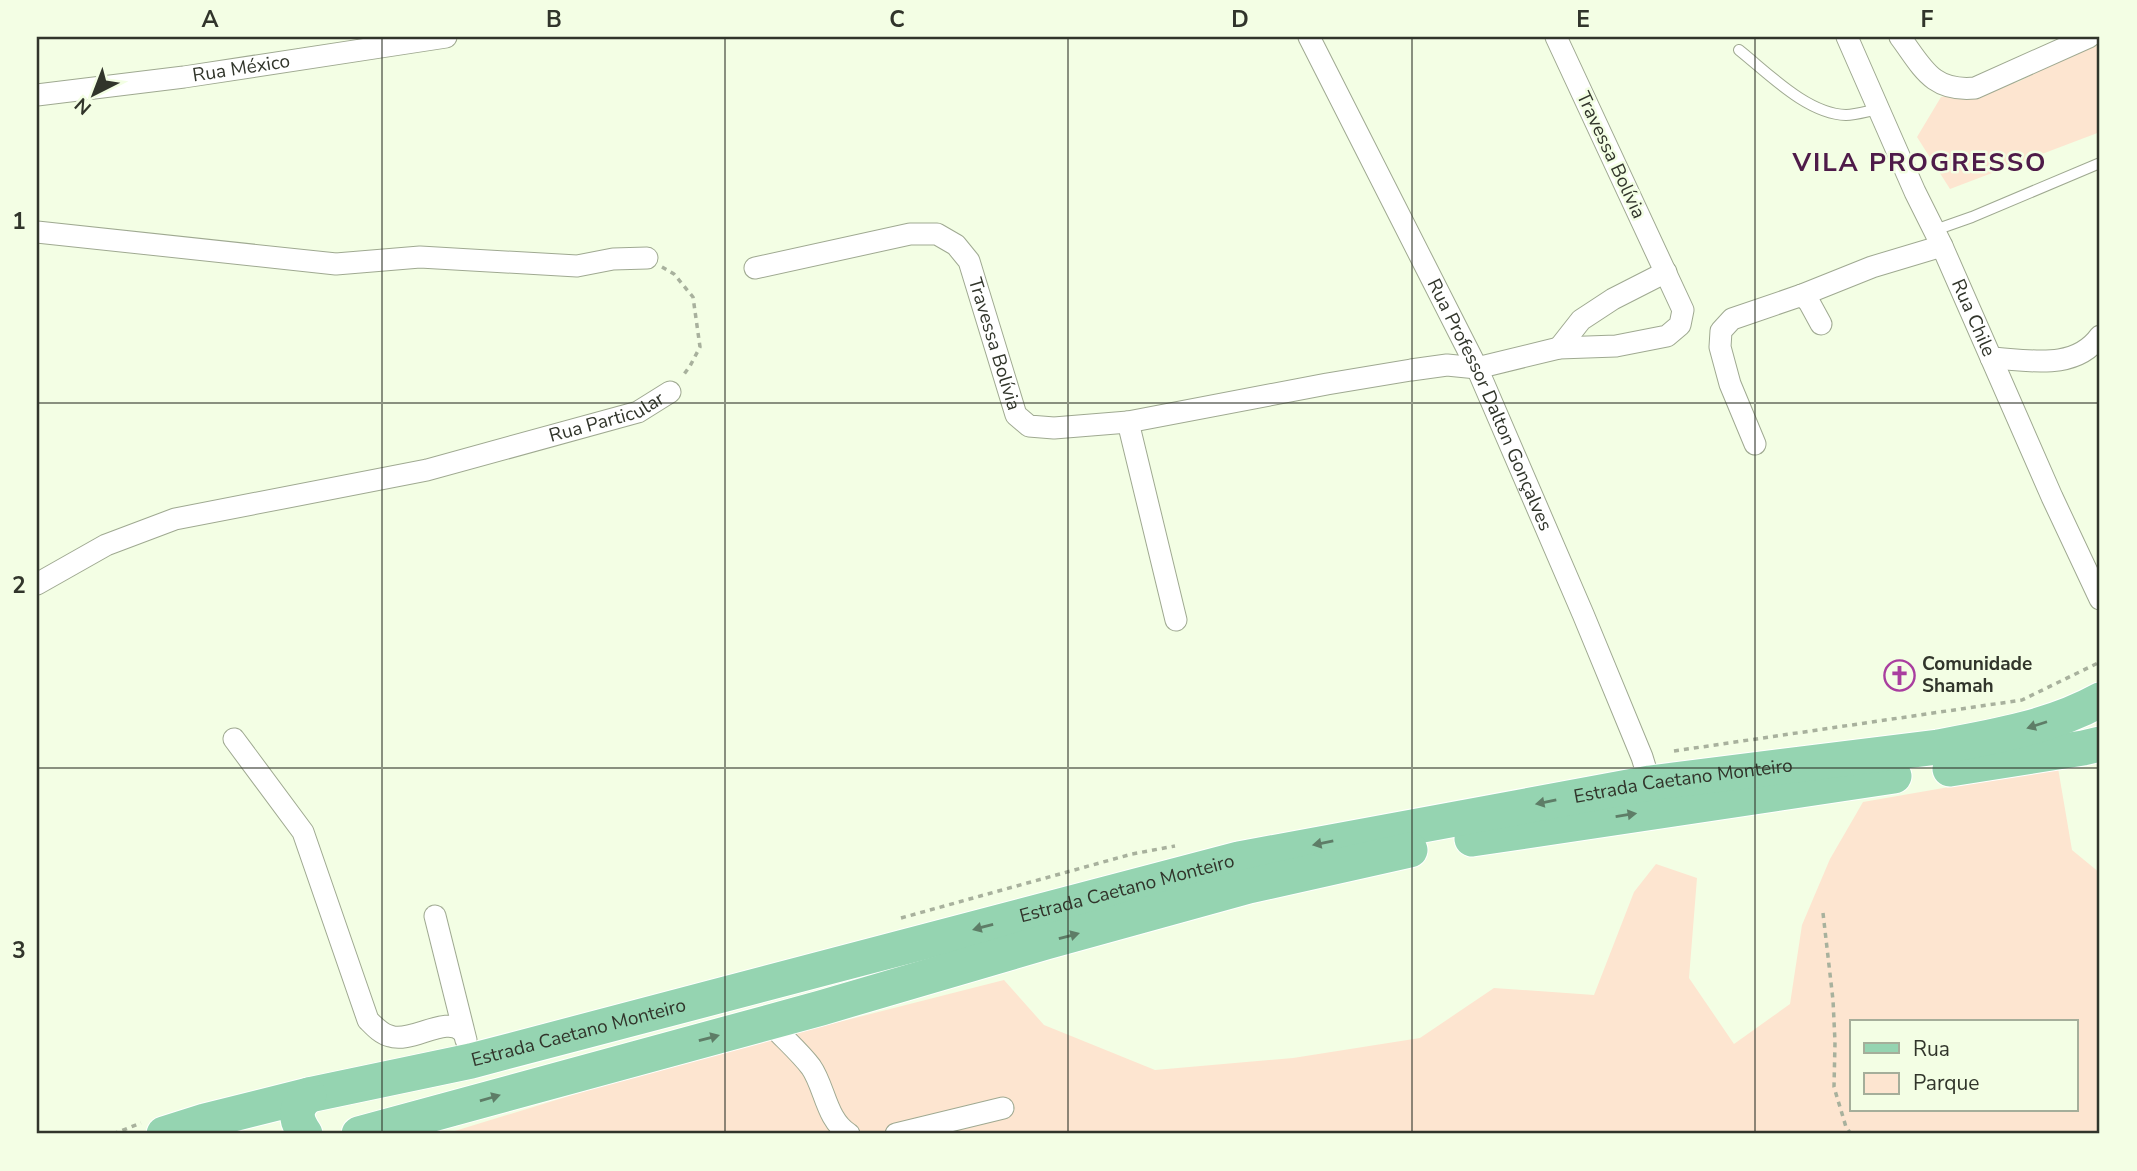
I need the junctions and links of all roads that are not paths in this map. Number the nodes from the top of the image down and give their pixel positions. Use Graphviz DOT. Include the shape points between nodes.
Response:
graph roads {
  1 [pos="446,37"];
  2 [pos="1309,37"];
  3 [pos="1556,37"];
  4 [pos="1847,37"];
  5 [pos="1900,37"];
  6 [pos="2089,37"];
  7 [pos="1739,50"];
  8 [pos="37,95"];
  9 [pos="1879,108"];
  10 [pos="2100,163"];
  11 [pos="37,232"];
  12 [pos="1938,238"];
  13 [pos="647,258"];
  14 [pos="755,268"];
  15 [pos="1666,272"];
  16 [pos="1802,295"];
  17 [pos="1821,324"];
  18 [pos="2100,336"];
  19 [pos="1559,348"];
  20 [pos="1991,358"];
  21 [pos="1477,368"];
  22 [pos="670,392"];
  23 [pos="1128,422"];
  24 [pos="1755,444"];
  25 [pos="37,584"];
  26 [pos="2100,599"];
  27 [pos="1176,620"];
  28 [pos="2100,700"];
  29 [pos="234,739"];
  30 [pos="2100,744"];
  31 [pos="1650,783"];
  32 [pos="435,916"];
  33 [pos="769,1022"];
  34 [pos="467,1046"];
  35 [pos="309,1095"];
  36 [pos="1003,1108"];
  37 [pos="211,1128"];
  38 [pos="164,1134"];
  39 [pos="306,1134"];
  40 [pos="359,1134"];
  41 [pos="849,1134"];
  42 [pos="896,1134"];
  1 -- 8 [label="street, Rua México"];
  2 -- 21 [label="street, Rua Professor Dalton Gonçalves"];
  3 -- 15 [label="street, Travessa Bolívia"];
  4 -- 9 [label="street, Rua Chile"];
  5 -- 6 [label="street" via="1928,74 1958,90 1975,88"];
  7 -- 9 [label="lane" via="1817,110 1846,115"];
  9 -- 12 [label="street, Rua Chile"];
  10 -- 12 [label="lane" via="1972,217"];
  11 -- 13 [label="street" via="335,264 420,257 577,266"];
  12 -- 16 [label="street"];
  12 -- 20 [label="street, Rua Chile"];
  14 -- 23 [label="street, Travessa Bolívia" via="910,234 937,234 956,245 969,261 1016,415 1029,426 1054,428"];
  15 -- 19 [label="street" via="1581,320"];
  15 -- 19 [label="street, Travessa Bolívia" via="1683,310 1680,325 1667,336 1616,346"];
  16 -- 17 [label="street"];
  16 -- 24 [label="street" via="1732,320 1721,331 1720,347 1730,383"];
  18 -- 20 [label="street" via="2080,355 2053,362"];
  19 -- 21 [label="street, Travessa Bolívia"];
  20 -- 26 [label="street, Rua Chile"];
  21 -- 23 [label="street, Travessa Bolívia" via="1447,365 1411,370"];
  21 -- 31 [label="street, Rua Professor Dalton Gonçalves"];
  22 -- 25 [label="street, Rua Particular" via="638,412 427,470 174,519 106,545"];
  23 -- 27 [label="street"];
  28 -- 31 [label="main road, Estrada Caetano Monteiro, one-way" via="2032,726 1938,747"];
  29 -- 34 [label="street" via="303,832 368,1020 390,1037 401,1038 448,1025 459,1028"];
  33 -- 30 [label="main road, Estrada Caetano Monteiro, one-way" via="1249,887 1433,845"];
  31 -- 34 [label="main road, Estrada Caetano Monteiro, one-way" via="1239,859"];
  32 -- 34 [label="street"];
  40 -- 33 [label="main road, Estrada Caetano Monteiro, one-way"];
  33 -- 41 [label="street" via="812,1069 824,1099"];
  34 -- 35 [label="main road, Estrada Caetano Monteiro"];
  35 -- 37 [label="main road, Estrada Caetano Monteiro"];
  35 -- 39 [label="main road" via="297,1115"];
  36 -- 42 [label="street"];
  37 -- 38 [label="main road, Estrada Caetano Monteiro"];
}
